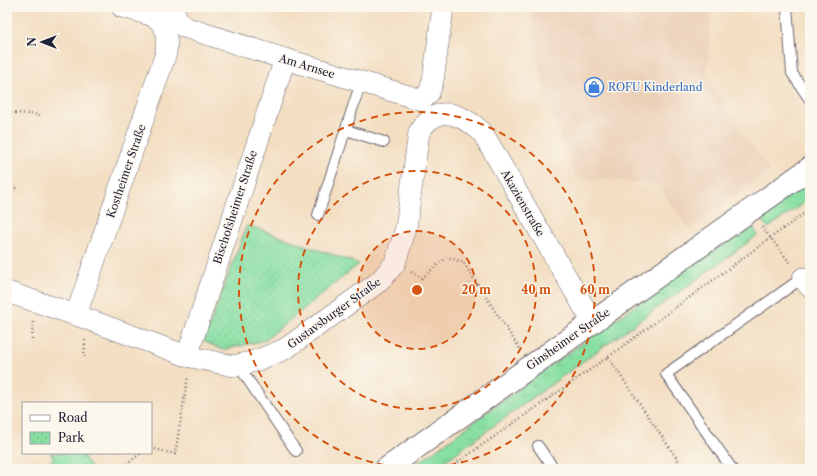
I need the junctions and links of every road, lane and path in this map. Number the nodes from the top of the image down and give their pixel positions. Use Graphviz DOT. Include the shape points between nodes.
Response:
graph roads {
  1 [pos="122,7"];
  2 [pos="174,7"];
  3 [pos="442,7"];
  4 [pos="787,7"];
  5 [pos="285,59"];
  6 [pos="361,82"];
  7 [pos="810,100"];
  8 [pos="427,108"];
  9 [pos="7,112"];
  10 [pos="40,114"];
  11 [pos="346,130"];
  12 [pos="384,142"];
  13 [pos="810,168"];
  14 [pos="7,188"];
  15 [pos="16,188"];
  16 [pos="810,210"];
  17 [pos="318,216"];
  18 [pos="761,226"];
  19 [pos="770,239"];
  20 [pos="395,263"];
  21 [pos="808,279"];
  22 [pos="7,292"];
  23 [pos="76,315"];
  24 [pos="592,321"];
  25 [pos="524,354"];
  26 [pos="187,356"];
  27 [pos="608,357"];
  28 [pos="238,365"];
  29 [pos="538,446"];
  30 [pos="152,448"];
  31 [pos="296,451"];
  32 [pos="140,454"];
  33 [pos="120,469"];
  34 [pos="386,469"];
  35 [pos="448,469"];
  36 [pos="554,469"];
  37 [pos="684,469"];
  38 [pos="732,469"];
  1 -- 23 [label="street, Kostheimer Straße" via="155,17 165,26 168,38 166,53"];
  2 -- 5 [label="street, Am Arnsee" via="177,20 192,30"];
  3 -- 8 [label="street"];
  4 -- 7 [label="lane" via="792,73"];
  5 -- 6 [label="street, Am Arnsee"];
  5 -- 26 [label="street, Bischofsheimer Straße"];
  6 -- 8 [label="street, Am Arnsee"];
  6 -- 11 [label="lane"];
  8 -- 20 [label="street, Gustavsburger Straße" via="425,122 419,132 406,228"];
  8 -- 24 [label="street, Akazienstraße" via="468,120 482,132"];
  9 -- 10 [label="path"];
  11 -- 12 [label="lane"];
  11 -- 17 [label="lane"];
  13 -- 24 [label="main road, Ginsheimer Straße"];
  14 -- 15 [label="path"];
  16 -- 19 [label="path"];
  18 -- 19 [label="path"];
  19 -- 21 [label="path"];
  19 -- 27 [label="path"];
  20 -- 25 [label="path" via="422,278 447,257 463,262"];
  20 -- 28 [label="street, Gustavsburger Straße" via="380,281 285,349 256,361"];
  21 -- 38 [label="lane" via="666,374"];
  22 -- 23 [label="street, Gustavsburger Straße"];
  23 -- 26 [label="street, Gustavsburger Straße"];
  24 -- 34 [label="main road, Ginsheimer Straße"];
  26 -- 28 [label="street, Gustavsburger Straße"];
  26 -- 30 [label="path" via="188,376 175,454"];
  27 -- 35 [label="path"];
  27 -- 37 [label="path"];
  28 -- 31 [label="lane"];
  29 -- 36 [label="lane"];
  32 -- 33 [label="path"];
}
